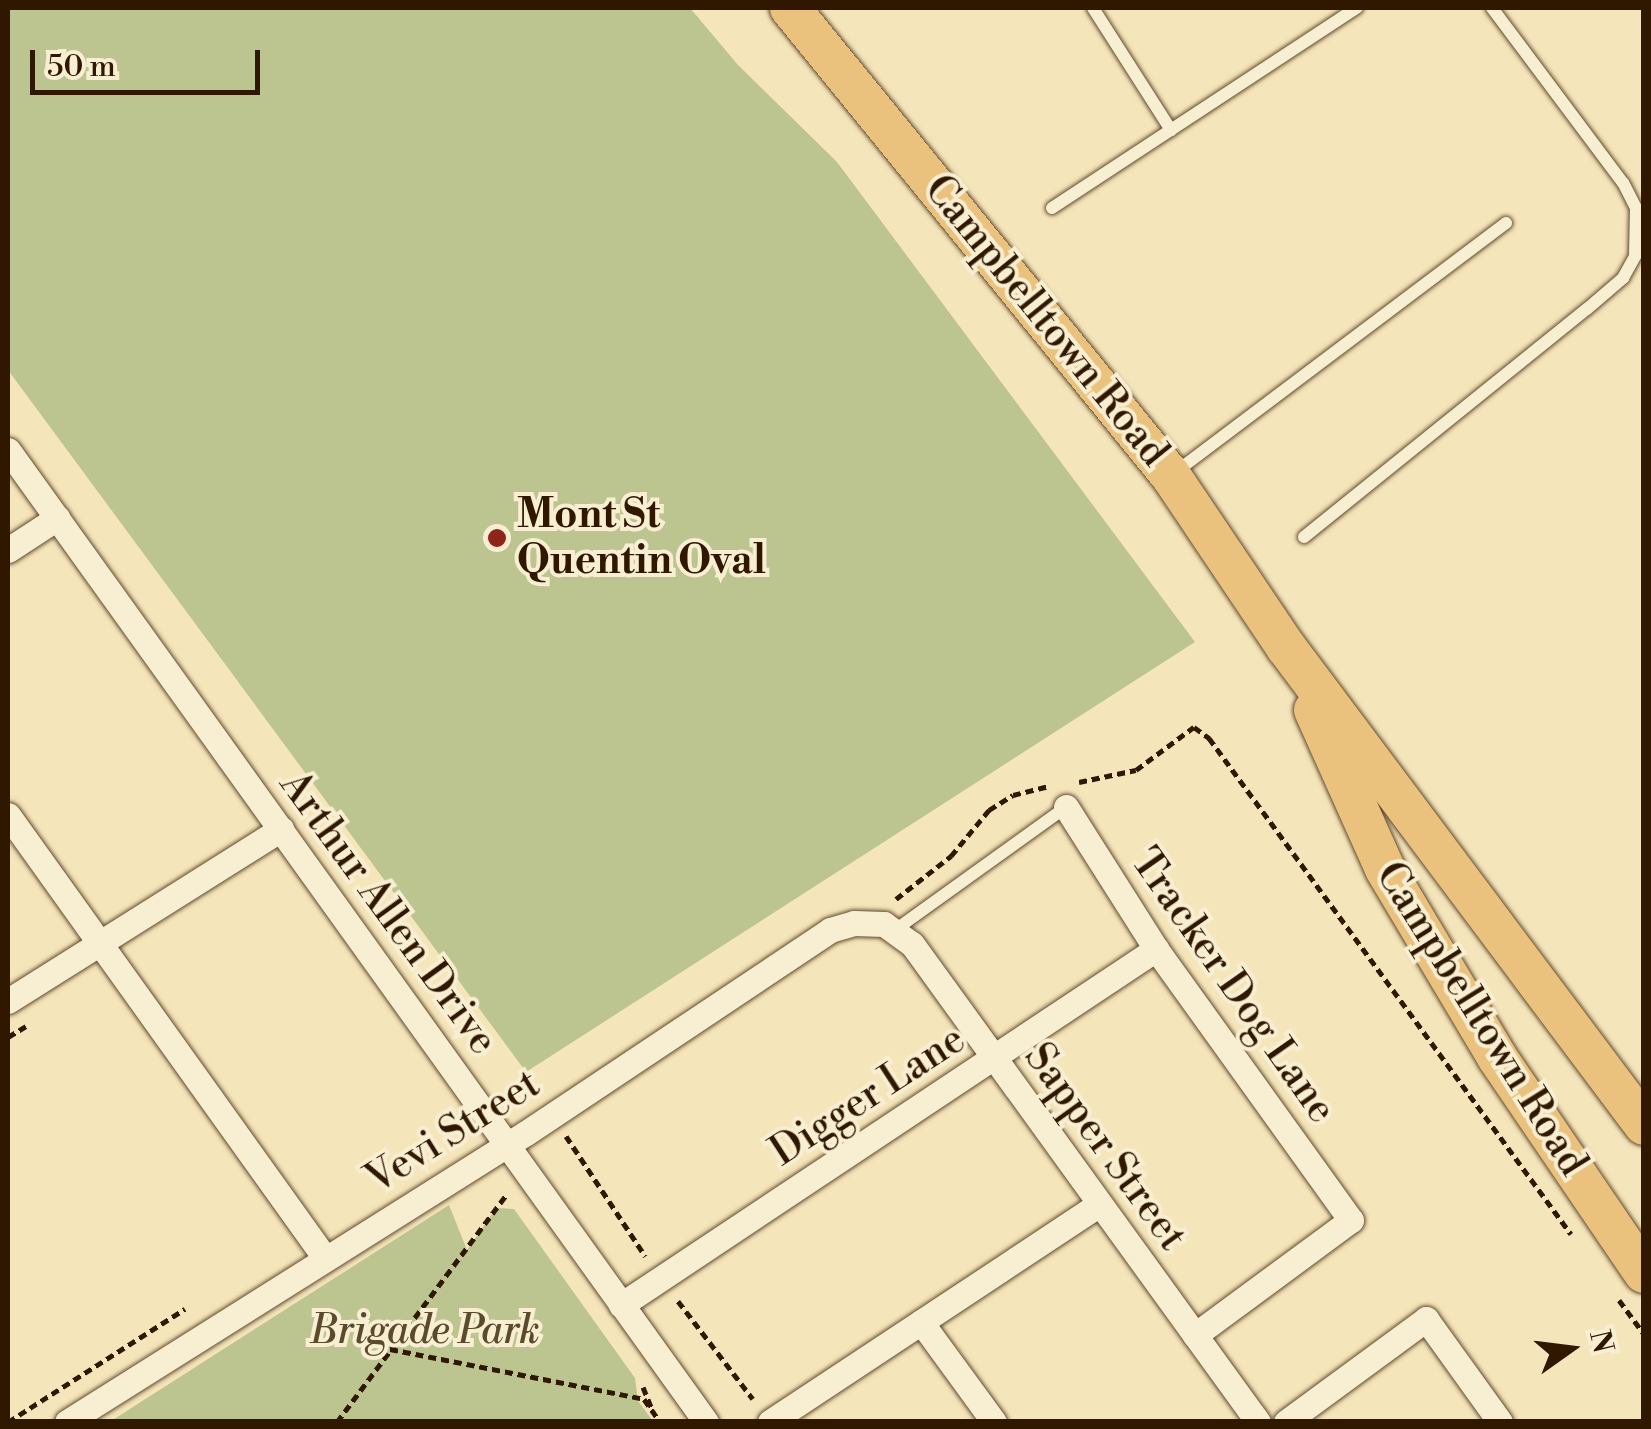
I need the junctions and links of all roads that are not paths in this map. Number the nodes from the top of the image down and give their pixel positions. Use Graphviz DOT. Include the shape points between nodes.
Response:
graph roads {
  1 [pos="790,8"];
  2 [pos="1093,8"];
  3 [pos="1357,8"];
  4 [pos="1492,8"];
  5 [pos="1171,130"];
  6 [pos="1052,208"];
  7 [pos="1506,224"];
  8 [pos="8,450"];
  9 [pos="1171,476"];
  10 [pos="56,518"];
  11 [pos="1304,537"];
  12 [pos="8,550"];
  13 [pos="1286,647"];
  14 [pos="1066,806"];
  15 [pos="8,815"];
  16 [pos="281,829"];
  17 [pos="890,927"];
  18 [pos="101,944"];
  19 [pos="1156,950"];
  20 [pos="8,1001"];
  21 [pos="994,1058"];
  22 [pos="1644,1125"];
  23 [pos="507,1142"];
  24 [pos="1100,1204"];
  25 [pos="325,1258"];
  26 [pos="1626,1279"];
  27 [pos="621,1305"];
  28 [pos="921,1322"];
  29 [pos="1194,1335"];
  30 [pos="67,1422"];
  31 [pos="706,1422"];
  32 [pos="770,1422"];
  33 [pos="994,1422"];
  34 [pos="1258,1422"];
  35 [pos="1286,1422"];
  36 [pos="1500,1422"];
  1 -- 9 [label="main road, Campbelltown Road"];
  2 -- 5 [label="lane"];
  3 -- 5 [label="lane"];
  4 -- 11 [label="lane" via="1623,183 1636,208 1635,256 1599,299"];
  5 -- 6 [label="lane"];
  7 -- 9 [label="lane"];
  8 -- 10 [label="street, Arthur Allen Drive"];
  9 -- 13 [label="main road, Campbelltown Road"];
  10 -- 12 [label="street"];
  10 -- 16 [label="street, Arthur Allen Drive"];
  13 -- 22 [label="main road, Campbelltown Road"];
  13 -- 26 [label="main road, Campbelltown Road" via="1385,869"];
  14 -- 17 [label="lane, Tracker Dog Lane"];
  14 -- 19 [label="street, Tracker Dog Lane"];
  15 -- 18 [label="street"];
  16 -- 18 [label="street"];
  16 -- 23 [label="street, Arthur Allen Drive"];
  17 -- 21 [label="street, Sapper Street"];
  17 -- 23 [label="street, Vevi Street" via="830,930"];
  18 -- 20 [label="street"];
  18 -- 25 [label="street"];
  19 -- 21 [label="street, Digger Lane"];
  19 -- 29 [label="street, Tracker Dog Lane" via="1351,1220"];
  21 -- 24 [label="street, Sapper Street"];
  21 -- 27 [label="street, Digger Lane"];
  23 -- 25 [label="street, Vevi Street"];
  23 -- 27 [label="street, Arthur Allen Drive"];
  24 -- 28 [label="street"];
  24 -- 29 [label="street, Sapper Street"];
  25 -- 30 [label="street, Vevi Street"];
  27 -- 31 [label="street, Arthur Allen Drive"];
  28 -- 32 [label="street"];
  28 -- 33 [label="street"];
  29 -- 34 [label="street, Sapper Street"];
  35 -- 36 [label="street" via="1426,1319"];
}
